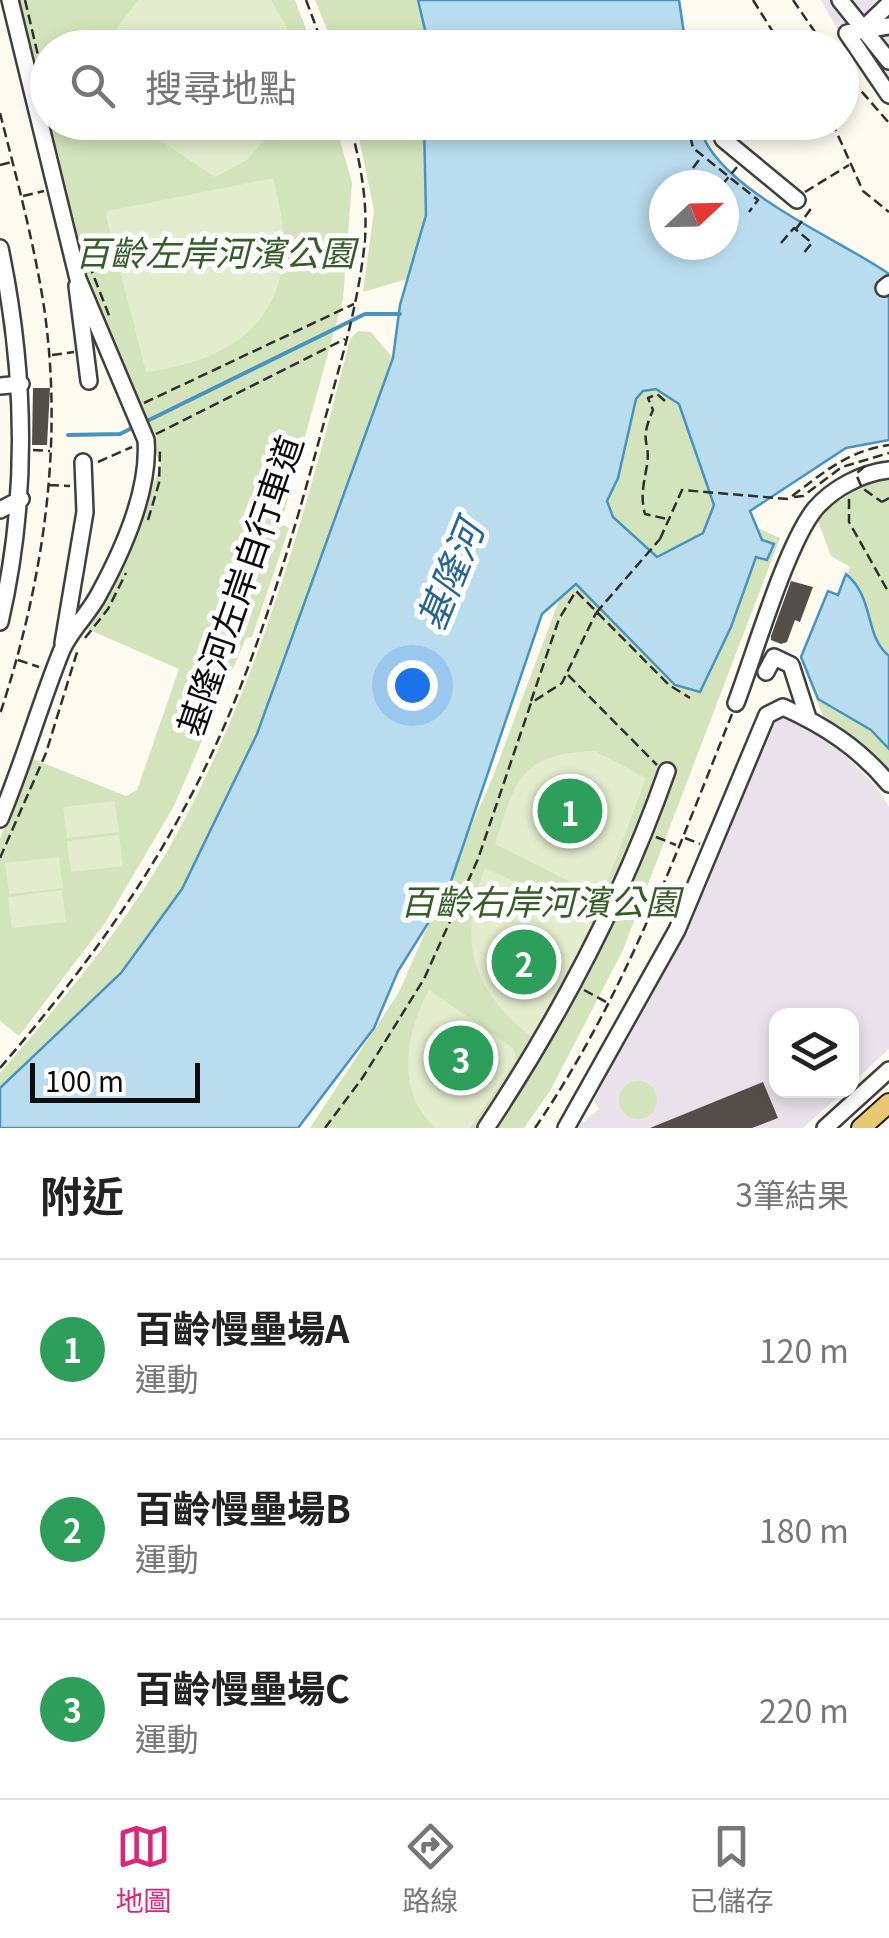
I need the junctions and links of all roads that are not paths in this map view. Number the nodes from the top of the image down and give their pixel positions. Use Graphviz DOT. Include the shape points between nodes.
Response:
graph roads {
  1 [pos="10,0"];
  2 [pos="840,0"];
  3 [pos="889,4"];
  4 [pos="889,26"];
  5 [pos="862,30"];
  6 [pos="859,31"];
  7 [pos="859,51"];
  8 [pos="889,60"];
  9 [pos="30,84"];
  10 [pos="889,95"];
  11 [pos="44,140"];
  12 [pos="724,140"];
  13 [pos="798,200"];
  14 [pos="0,248"];
  15 [pos="78,279"];
  16 [pos="7,315"];
  17 [pos="89,381"];
  18 [pos="20,384"];
  19 [pos="0,386"];
  20 [pos="83,462"];
  21 [pos="889,470"];
  22 [pos="21,498"];
  23 [pos="0,510"];
  24 [pos="0,622"];
  25 [pos="63,647"];
  26 [pos="766,672"];
  27 [pos="736,704"];
  28 [pos="808,718"];
  29 [pos="667,771"];
  30 [pos="889,784"];
  31 [pos="0,819"];
  32 [pos="889,1070"];
  33 [pos="889,1102"];
  34 [pos="486,1128"];
  35 [pos="566,1128"];
  36 [pos="825,1128"];
  37 [pos="861,1128"];
  1 -- 9 [label="street"];
  2 -- 5 [label="street"];
  3 -- 5 [label="street"];
  4 -- 5 [label="street"];
  5 -- 6 [label="street"];
  5 -- 8 [label="street"];
  7 -- 10 [label="street"];
  11 -- 15 [label="street"];
  12 -- 13 [label="street"];
  14 -- 16 [label="street"];
  15 -- 17 [label="street"];
  15 -- 25 [label="street" via="151,438 144,484 124,536 99,595"];
  16 -- 18 [label="street"];
  18 -- 19 [label="street"];
  18 -- 22 [label="street"];
  20 -- 25 [label="street" via="87,486"];
  21 -- 27 [label="street" via="849,482 814,510"];
  22 -- 23 [label="street"];
  22 -- 24 [label="street"];
  25 -- 31 [label="street"];
  26 -- 28 [label="street" via="774,657 791,665"];
  28 -- 30 [label="street" via="869,760"];
  28 -- 35 [label="street" via="783,707 767,716 677,930"];
  29 -- 34 [label="street" via="574,984"];
  32 -- 36 [label="street"];
  33 -- 37 [label="main road"];
}
